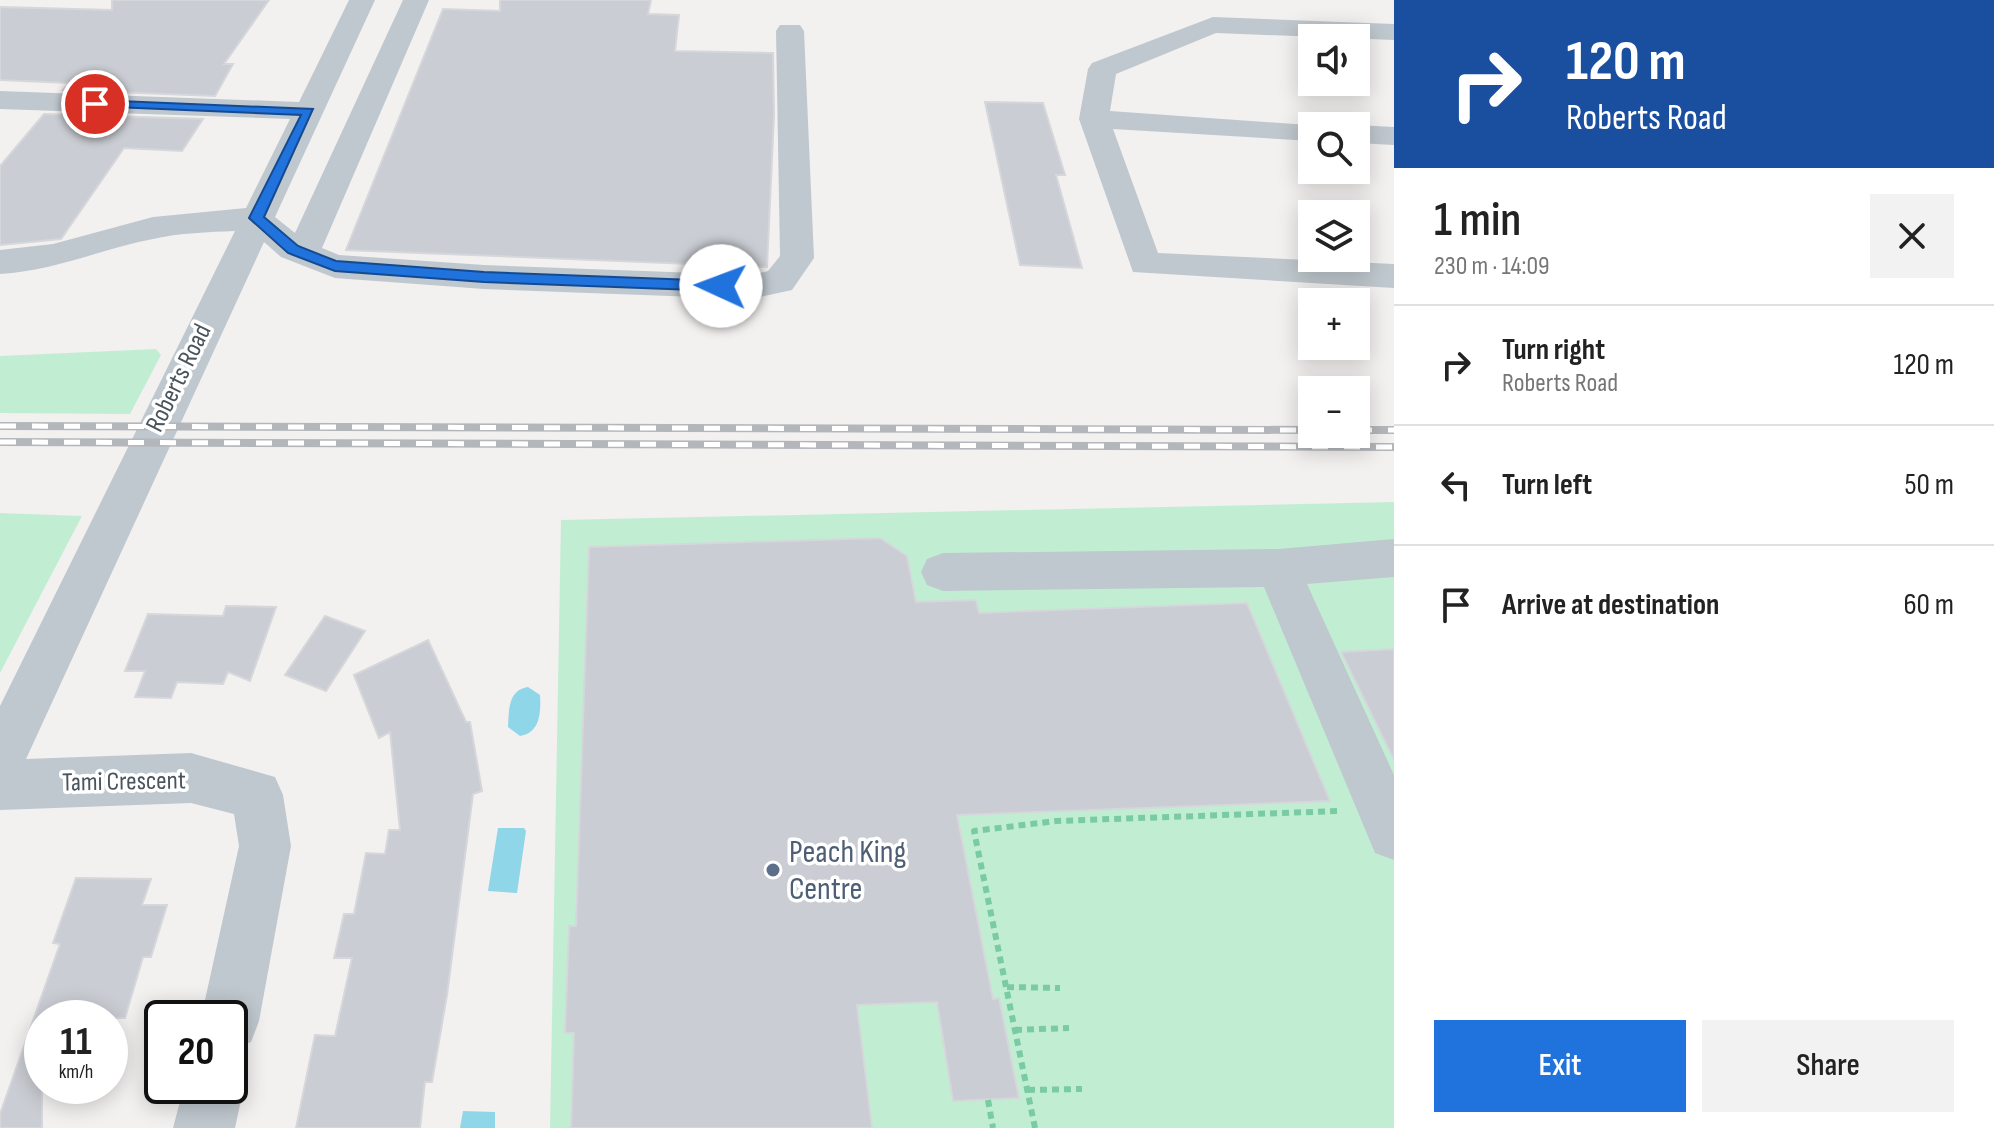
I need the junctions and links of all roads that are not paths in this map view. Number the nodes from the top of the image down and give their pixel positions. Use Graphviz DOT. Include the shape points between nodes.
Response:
graph roads {
  1 [pos="362,0"];
  2 [pos="416,0"];
  3 [pos="1235,13"];
  4 [pos="790,31"];
  5 [pos="1394,32"];
  6 [pos="0,100"];
  7 [pos="308,111"];
  8 [pos="1094,119"];
  9 [pos="1298,131"];
  10 [pos="1370,135"];
  11 [pos="1394,136"];
  12 [pos="256,218"];
  13 [pos="303,253"];
  14 [pos="0,262"];
  15 [pos="1394,276"];
  16 [pos="1394,558"];
  17 [pos="1278,568"];
  18 [pos="943,572"];
  19 [pos="0,759"];
  20 [pos="0,785"];
  21 [pos="1388,821"];
  22 [pos="234,1000"];
  23 [pos="210,1104"];
  24 [pos="204,1128"];
  1 -- 7 [label="street, Roberts Road"];
  2 -- 13 [label="street"];
  3 -- 5 [label="street"];
  3 -- 8 [label="street" via="1102,69"];
  4 -- 13 [label="street" via="797,258 780,281 751,287 484,277 335,266"];
  6 -- 7 [label="street"];
  7 -- 12 [label="street, Roberts Road"];
  8 -- 9 [label="street"];
  8 -- 15 [label="street" via="1145,264"];
  10 -- 11 [label="street"];
  12 -- 13 [label="street"];
  12 -- 14 [label="street" via="141,230 73,253"];
  12 -- 19 [label="street, Roberts Road"];
  16 -- 17 [label="street"];
  17 -- 18 [label="street"];
  17 -- 21 [label="street"];
  20 -- 22 [label="street, Tami Crescent" via="191,778 257,795 265,846"];
  23 -- 24 [label="street"];
}
